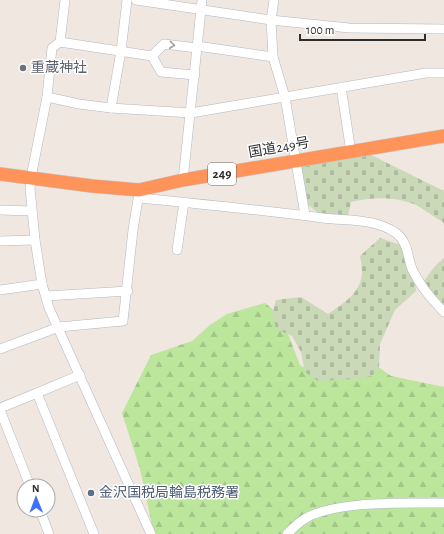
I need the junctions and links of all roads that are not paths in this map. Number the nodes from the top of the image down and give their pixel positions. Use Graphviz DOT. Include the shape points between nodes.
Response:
graph roads {
  1 [pos="65,0"];
  2 [pos="127,0"];
  3 [pos="136,0"];
  4 [pos="202,0"];
  5 [pos="274,0"];
  6 [pos="201,10"];
  7 [pos="271,20"];
  8 [pos="444,29"];
  9 [pos="60,42"];
  10 [pos="197,47"];
  11 [pos="121,51"];
  12 [pos="152,56"];
  13 [pos="273,57"];
  14 [pos="444,73"];
  15 [pos="195,75"];
  16 [pos="341,87"];
  17 [pos="47,97"];
  18 [pos="285,97"];
  19 [pos="111,108"];
  20 [pos="190,113"];
  21 [pos="444,136"];
  22 [pos="351,152"];
  23 [pos="295,162"];
  24 [pos="0,174"];
  25 [pos="31,178"];
  26 [pos="183,180"];
  27 [pos="139,194"];
  28 [pos="184,202"];
  29 [pos="0,210"];
  30 [pos="32,211"];
  31 [pos="304,215"];
  32 [pos="35,240"];
  33 [pos="0,241"];
  34 [pos="177,250"];
  35 [pos="42,284"];
  36 [pos="0,290"];
  37 [pos="128,291"];
  38 [pos="46,296"];
  39 [pos="444,312"];
  40 [pos="59,327"];
  41 [pos="0,349"];
  42 [pos="80,374"];
  43 [pos="37,393"];
  44 [pos="0,409"];
  45 [pos="27,478"];
  46 [pos="444,504"];
  47 [pos="43,518"];
  48 [pos="49,534"];
  49 [pos="94,534"];
  50 [pos="151,534"];
  51 [pos="287,534"];
  1 -- 9 [label="street"];
  2 -- 11 [label="street"];
  3 -- 6 [label="street"];
  4 -- 6 [label="street"];
  5 -- 7 [label="street"];
  6 -- 7 [label="street"];
  6 -- 10 [label="street"];
  7 -- 8 [label="street" via="349,28"];
  7 -- 13 [label="street"];
  9 -- 11 [label="street"];
  9 -- 17 [label="street" via="52,48"];
  12 -- 10 [label="street, one-way" via="164,44"];
  10 -- 13 [label="street"];
  10 -- 15 [label="street"];
  11 -- 12 [label="street"];
  11 -- 19 [label="street"];
  12 -- 15 [label="street" via="161,72"];
  13 -- 18 [label="street"];
  14 -- 16 [label="street" via="426,73"];
  15 -- 20 [label="street"];
  16 -- 18 [label="street"];
  16 -- 22 [label="street"];
  17 -- 19 [label="street"];
  17 -- 25 [label="street"];
  18 -- 20 [label="street"];
  18 -- 23 [label="street"];
  19 -- 20 [label="street"];
  20 -- 26 [label="street"];
  21 -- 22 [label="highway, 国道249号 / 249"];
  22 -- 23 [label="highway, 国道249号 / 249"];
  23 -- 26 [label="highway, 国道249号 / 249"];
  23 -- 31 [label="street"];
  24 -- 25 [label="highway, 国道249号 / 249"];
  25 -- 27 [label="highway, 国道249号 / 249"];
  25 -- 30 [label="street"];
  26 -- 27 [label="highway, 国道249号 / 249"];
  27 -- 28 [label="street"];
  27 -- 37 [label="street"];
  28 -- 31 [label="street"];
  28 -- 34 [label="street"];
  29 -- 30 [label="street"];
  30 -- 32 [label="street"];
  31 -- 39 [label="street" via="376,223 397,234 405,244 413,270 423,289"];
  32 -- 33 [label="street"];
  32 -- 35 [label="street"];
  35 -- 36 [label="street"];
  35 -- 38 [label="street"];
  37 -- 38 [label="street"];
  37 -- 40 [label="street" via="123,321"];
  38 -- 40 [label="street"];
  40 -- 41 [label="street"];
  40 -- 42 [label="street"];
  42 -- 43 [label="street"];
  42 -- 50 [label="street"];
  43 -- 44 [label="street"];
  43 -- 49 [label="street"];
  44 -- 45 [label="street"];
  46 -- 51 [label="street" via="346,506 304,519"];
  47 -- 48 [label="street"];
}
